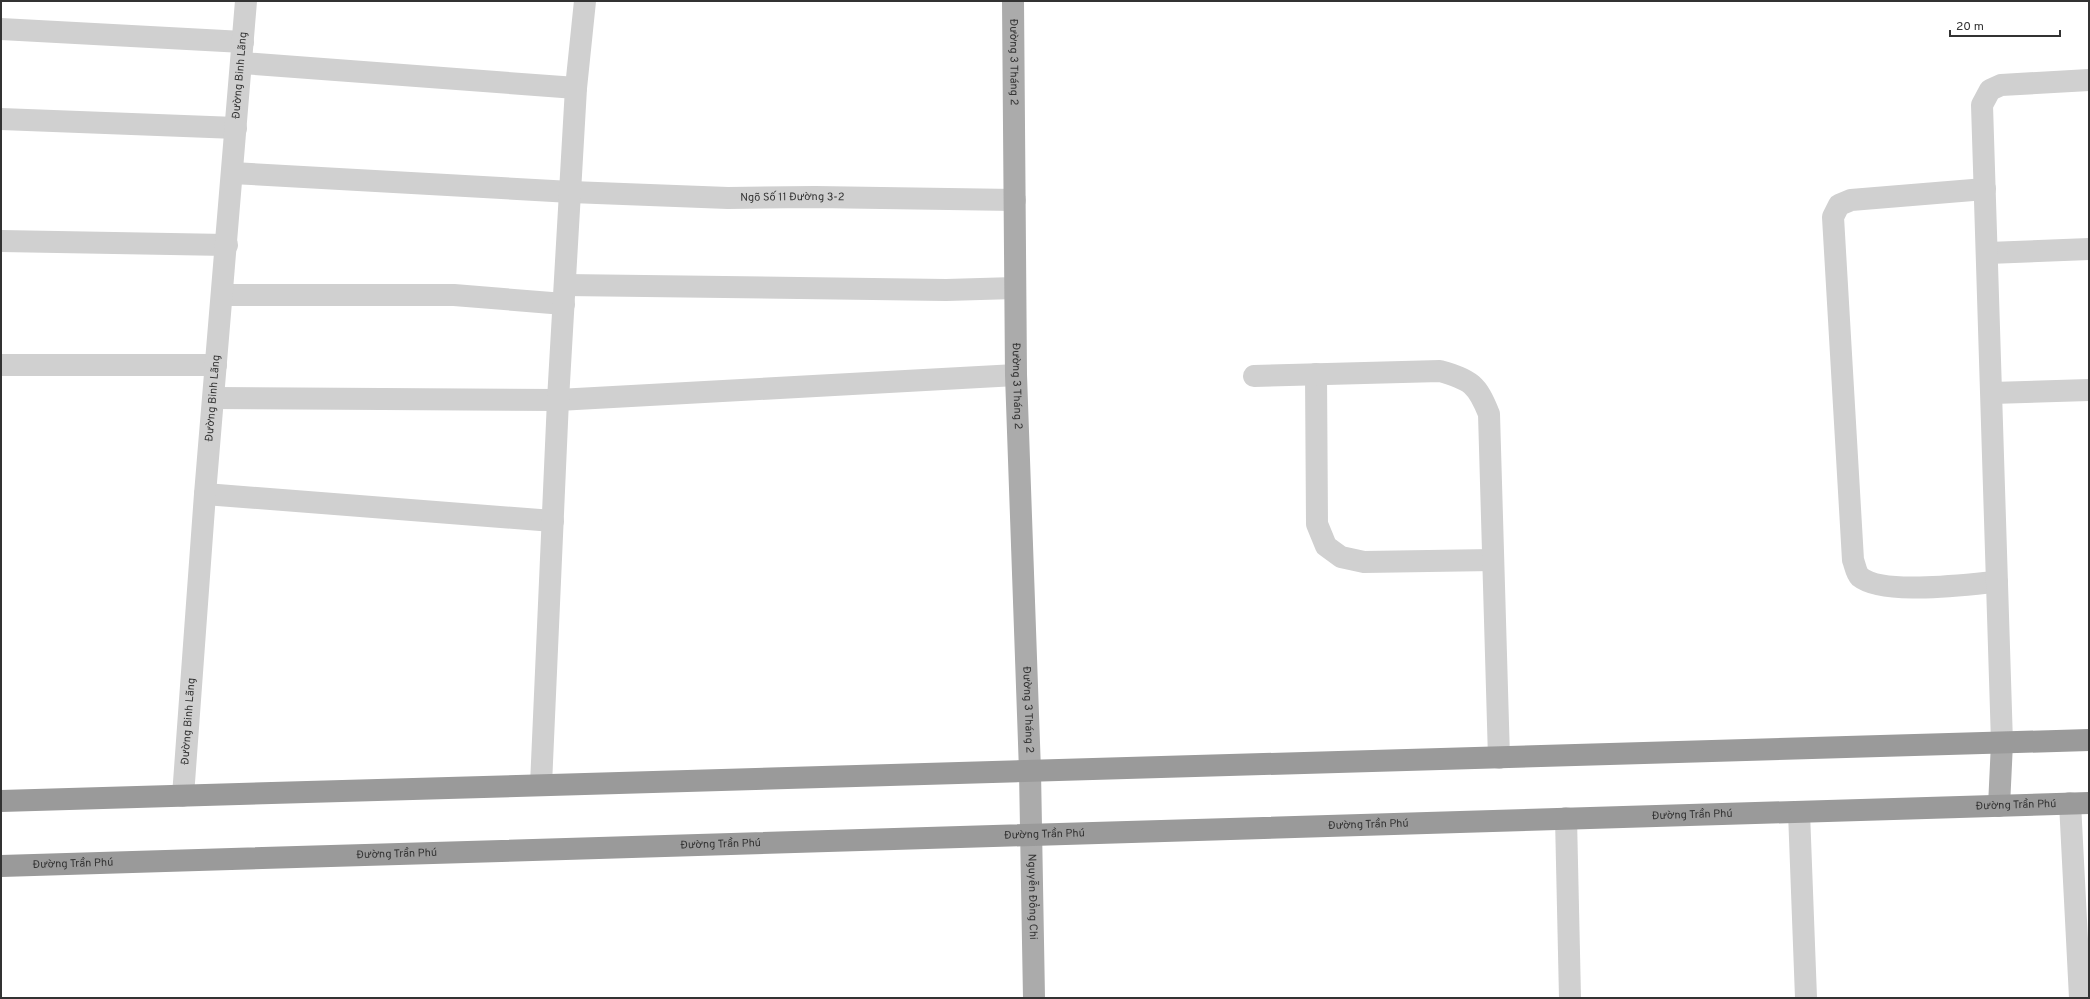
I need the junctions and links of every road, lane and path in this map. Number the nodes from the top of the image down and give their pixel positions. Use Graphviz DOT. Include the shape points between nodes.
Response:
graph roads {
  1 [pos="246,1"];
  2 [pos="585,1"];
  3 [pos="1013,1"];
  4 [pos="1,29"];
  5 [pos="243,42"];
  6 [pos="242,63"];
  7 [pos="2089,80"];
  8 [pos="576,88"];
  9 [pos="1,119"];
  10 [pos="236,128"];
  11 [pos="232,173"];
  12 [pos="1985,189"];
  13 [pos="571,192"];
  14 [pos="1015,200"];
  15 [pos="1,241"];
  16 [pos="226,246"];
  17 [pos="2089,249"];
  18 [pos="1988,253"];
  19 [pos="1015,288"];
  20 [pos="564,294"];
  21 [pos="222,295"];
  22 [pos="1,365"];
  23 [pos="216,365"];
  24 [pos="1316,374"];
  25 [pos="1016,375"];
  26 [pos="1254,376"];
  27 [pos="2089,390"];
  28 [pos="1992,393"];
  29 [pos="214,398"];
  30 [pos="558,400"];
  31 [pos="205,494"];
  32 [pos="553,521"];
  33 [pos="1493,560"];
  34 [pos="1998,582"];
  35 [pos="2089,740"];
  36 [pos="2002,743"];
  37 [pos="1499,758"];
  38 [pos="1030,771"];
  39 [pos="541,785"];
  40 [pos="183,796"];
  41 [pos="1,801"];
  42 [pos="2079,803"];
  43 [pos="1999,806"];
  44 [pos="1799,812"];
  45 [pos="1566,818"];
  46 [pos="1032,835"];
  47 [pos="1,866"];
  48 [pos="1034,998"];
  49 [pos="1570,998"];
  50 [pos="1806,998"];
  51 [pos="2080,998"];
  1 -- 5 [label="street, Đường Binh Lãng"];
  2 -- 8 [label="street"];
  3 -- 14 [label="main road, Đường 3 Tháng 2"];
  4 -- 5 [label="street"];
  5 -- 6 [label="street, Đường Binh Lãng"];
  6 -- 8 [label="street"];
  6 -- 10 [label="street, Đường Binh Lãng"];
  7 -- 12 [label="street" via="2001,85 1990,90 1982,105"];
  8 -- 13 [label="street"];
  9 -- 10 [label="street"];
  10 -- 11 [label="street, Đường Binh Lãng"];
  11 -- 13 [label="street, Ngõ Số 11 Đường 3-2"];
  11 -- 16 [label="street, Đường Binh Lãng"];
  12 -- 18 [label="street"];
  12 -- 34 [label="street" via="1851,200 1839,205 1833,217 1853,560 1859,576 1873,584 1901,588"];
  13 -- 14 [label="street, Ngõ Số 11 Đường 3-2" via="728,198 815,196"];
  13 -- 20 [label="street"];
  14 -- 19 [label="main road, Đường 3 Tháng 2"];
  15 -- 16 [label="street"];
  16 -- 21 [label="street, Đường Binh Lãng"];
  17 -- 18 [label="street"];
  18 -- 28 [label="street"];
  19 -- 20 [label="street"];
  19 -- 25 [label="main road, Đường 3 Tháng 2"];
  20 -- 21 [label="street"];
  20 -- 30 [label="street"];
  21 -- 23 [label="street, Đường Binh Lãng"];
  22 -- 23 [label="street"];
  23 -- 29 [label="street, Đường Binh Lãng"];
  24 -- 26 [label="street"];
  24 -- 33 [label="street" via="1440,371 1464,378 1480,393 1489,414"];
  24 -- 33 [label="street" via="1317,524 1326,546 1341,557 1364,562"];
  25 -- 30 [label="street"];
  25 -- 38 [label="main road, Đường 3 Tháng 2"];
  27 -- 28 [label="street"];
  28 -- 34 [label="street"];
  29 -- 30 [label="street"];
  29 -- 31 [label="street, Đường Binh Lãng"];
  30 -- 32 [label="street"];
  31 -- 32 [label="street"];
  31 -- 40 [label="street, Đường Binh Lãng"];
  32 -- 39 [label="street"];
  33 -- 37 [label="street"];
  34 -- 36 [label="street"];
  35 -- 36 [label="highway"];
  36 -- 37 [label="highway"];
  36 -- 43 [label="main road"];
  37 -- 38 [label="highway"];
  38 -- 39 [label="highway"];
  38 -- 46 [label="main road, Nguyễn Đổng Chi"];
  39 -- 40 [label="highway"];
  40 -- 41 [label="highway"];
  42 -- 43 [label="highway, Đường Trần Phú"];
  42 -- 51 [label="street"];
  43 -- 44 [label="highway, Đường Trần Phú"];
  44 -- 45 [label="highway, Đường Trần Phú"];
  44 -- 50 [label="street"];
  45 -- 46 [label="highway, Đường Trần Phú"];
  45 -- 49 [label="street"];
  46 -- 47 [label="highway, Đường Trần Phú"];
  46 -- 48 [label="main road, Nguyễn Đổng Chi"];
}
